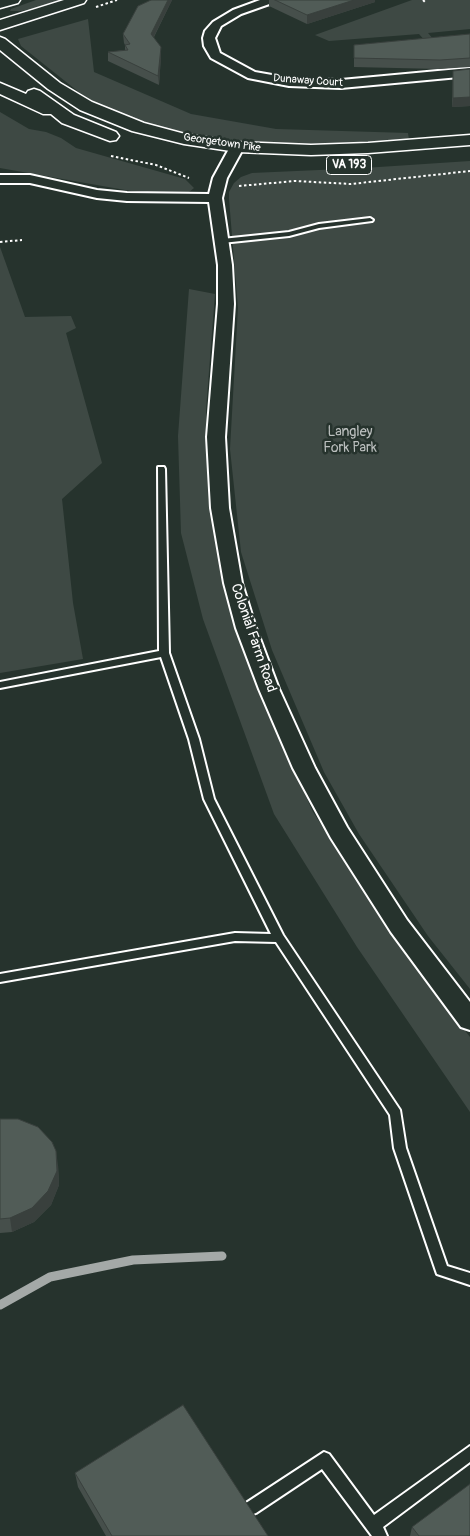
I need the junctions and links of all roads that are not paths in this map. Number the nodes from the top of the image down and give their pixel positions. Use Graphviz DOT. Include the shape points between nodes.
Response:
graph roads {
  1 [pos="14,0"];
  2 [pos="79,0"];
  3 [pos="271,0"];
  4 [pos="0,4"];
  5 [pos="0,25"];
  6 [pos="0,42"];
  7 [pos="470,72"];
  8 [pos="14,77"];
  9 [pos="0,88"];
  10 [pos="68,119"];
  11 [pos="470,140"];
  12 [pos="233,154"];
  13 [pos="470,156"];
  14 [pos="255,164"];
  15 [pos="356,165"];
  16 [pos="0,179"];
  17 [pos="216,198"];
  18 [pos="370,220"];
  19 [pos="222,241"];
  20 [pos="161,469"];
  21 [pos="164,653"];
  22 [pos="0,686"];
  23 [pos="279,938"];
  24 [pos="0,978"];
  25 [pos="470,1020"];
  26 [pos="470,1279"];
  27 [pos="470,1453"];
  28 [pos="251,1508"];
  29 [pos="376,1530"];
  1 -- 4 [label="main road"];
  2 -- 5 [label="main road"];
  3 -- 7 [label="street, Dunaway Court" via="237,12 217,24 209,38 215,55 252,74 298,83 359,83"];
  6 -- 12 [label="main road, Georgetown Pike / VA 193" via="64,93 106,116"];
  8 -- 10 [label="main road, Georgetown Pike / VA 193"];
  9 -- 10 [label="main road"];
  10 -- 12 [label="main road, Georgetown Pike / VA 193" via="131,142 189,156"];
  11 -- 12 [label="main road, Georgetown Pike / VA 193"];
  12 -- 14 [label="main road, Georgetown Pike / VA 193"];
  12 -- 17 [label="street, Colonial Farm Road" via="220,178"];
  13 -- 15 [label="main road, VA 193"];
  16 -- 17 [label="street" via="30,179 97,194 127,197"];
  17 -- 19 [label="street, Colonial Farm Road"];
  18 -- 19 [label="lane"];
  19 -- 25 [label="street, Colonial Farm Road" via="226,304 216,437 220,508 233,583 246,628 304,768 339,832 399,926"];
  20 -- 21 [label="lane"];
  21 -- 22 [label="lane"];
  21 -- 23 [label="lane" via="194,739 209,799"];
  23 -- 24 [label="lane" via="235,937"];
  23 -- 26 [label="lane" via="396,1114 400,1148 442,1270"];
  27 -- 29 [label="lane"];
  28 -- 29 [label="lane" via="324,1459"];
}
